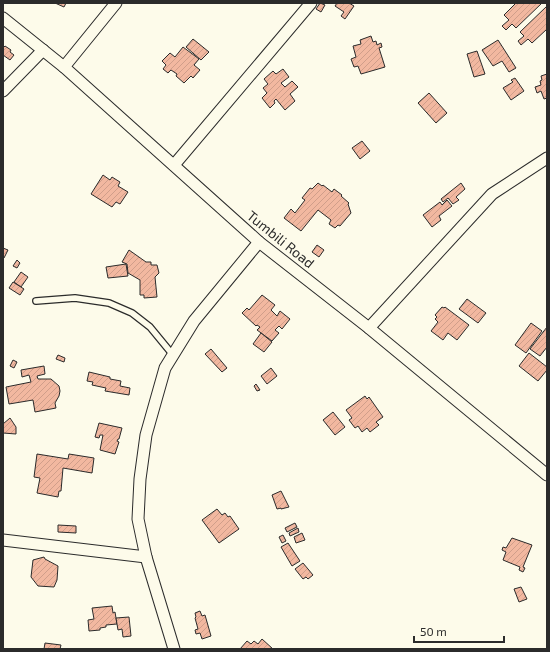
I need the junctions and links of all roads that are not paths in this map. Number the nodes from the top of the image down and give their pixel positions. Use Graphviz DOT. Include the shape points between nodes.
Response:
graph roads {
  1 [pos="116,3"];
  2 [pos="311,3"];
  3 [pos="3,18"];
  4 [pos="43,50"];
  5 [pos="64,67"];
  6 [pos="3,91"];
  7 [pos="547,158"];
  8 [pos="174,165"];
  9 [pos="259,242"];
  10 [pos="36,301"];
  11 [pos="369,328"];
  12 [pos="173,356"];
  13 [pos="547,475"];
  14 [pos="3,540"];
  15 [pos="146,557"];
  16 [pos="174,649"];
  1 -- 5 [label="street"];
  2 -- 8 [label="street"];
  3 -- 4 [label="street, Tumbili Road"];
  4 -- 5 [label="street, Tumbili Road"];
  4 -- 6 [label="street"];
  5 -- 8 [label="street, Tumbili Road"];
  7 -- 11 [label="street" via="492,194"];
  8 -- 9 [label="street, Tumbili Road"];
  9 -- 11 [label="street, Tumbili Road"];
  9 -- 12 [label="street" via="194,321"];
  10 -- 12 [label="lane" via="75,298 108,303 132,313 150,327"];
  11 -- 13 [label="street, Tumbili Road"];
  12 -- 15 [label="street" via="165,368 146,435 140,479 138,519"];
  14 -- 15 [label="street"];
  15 -- 16 [label="street"];
}
